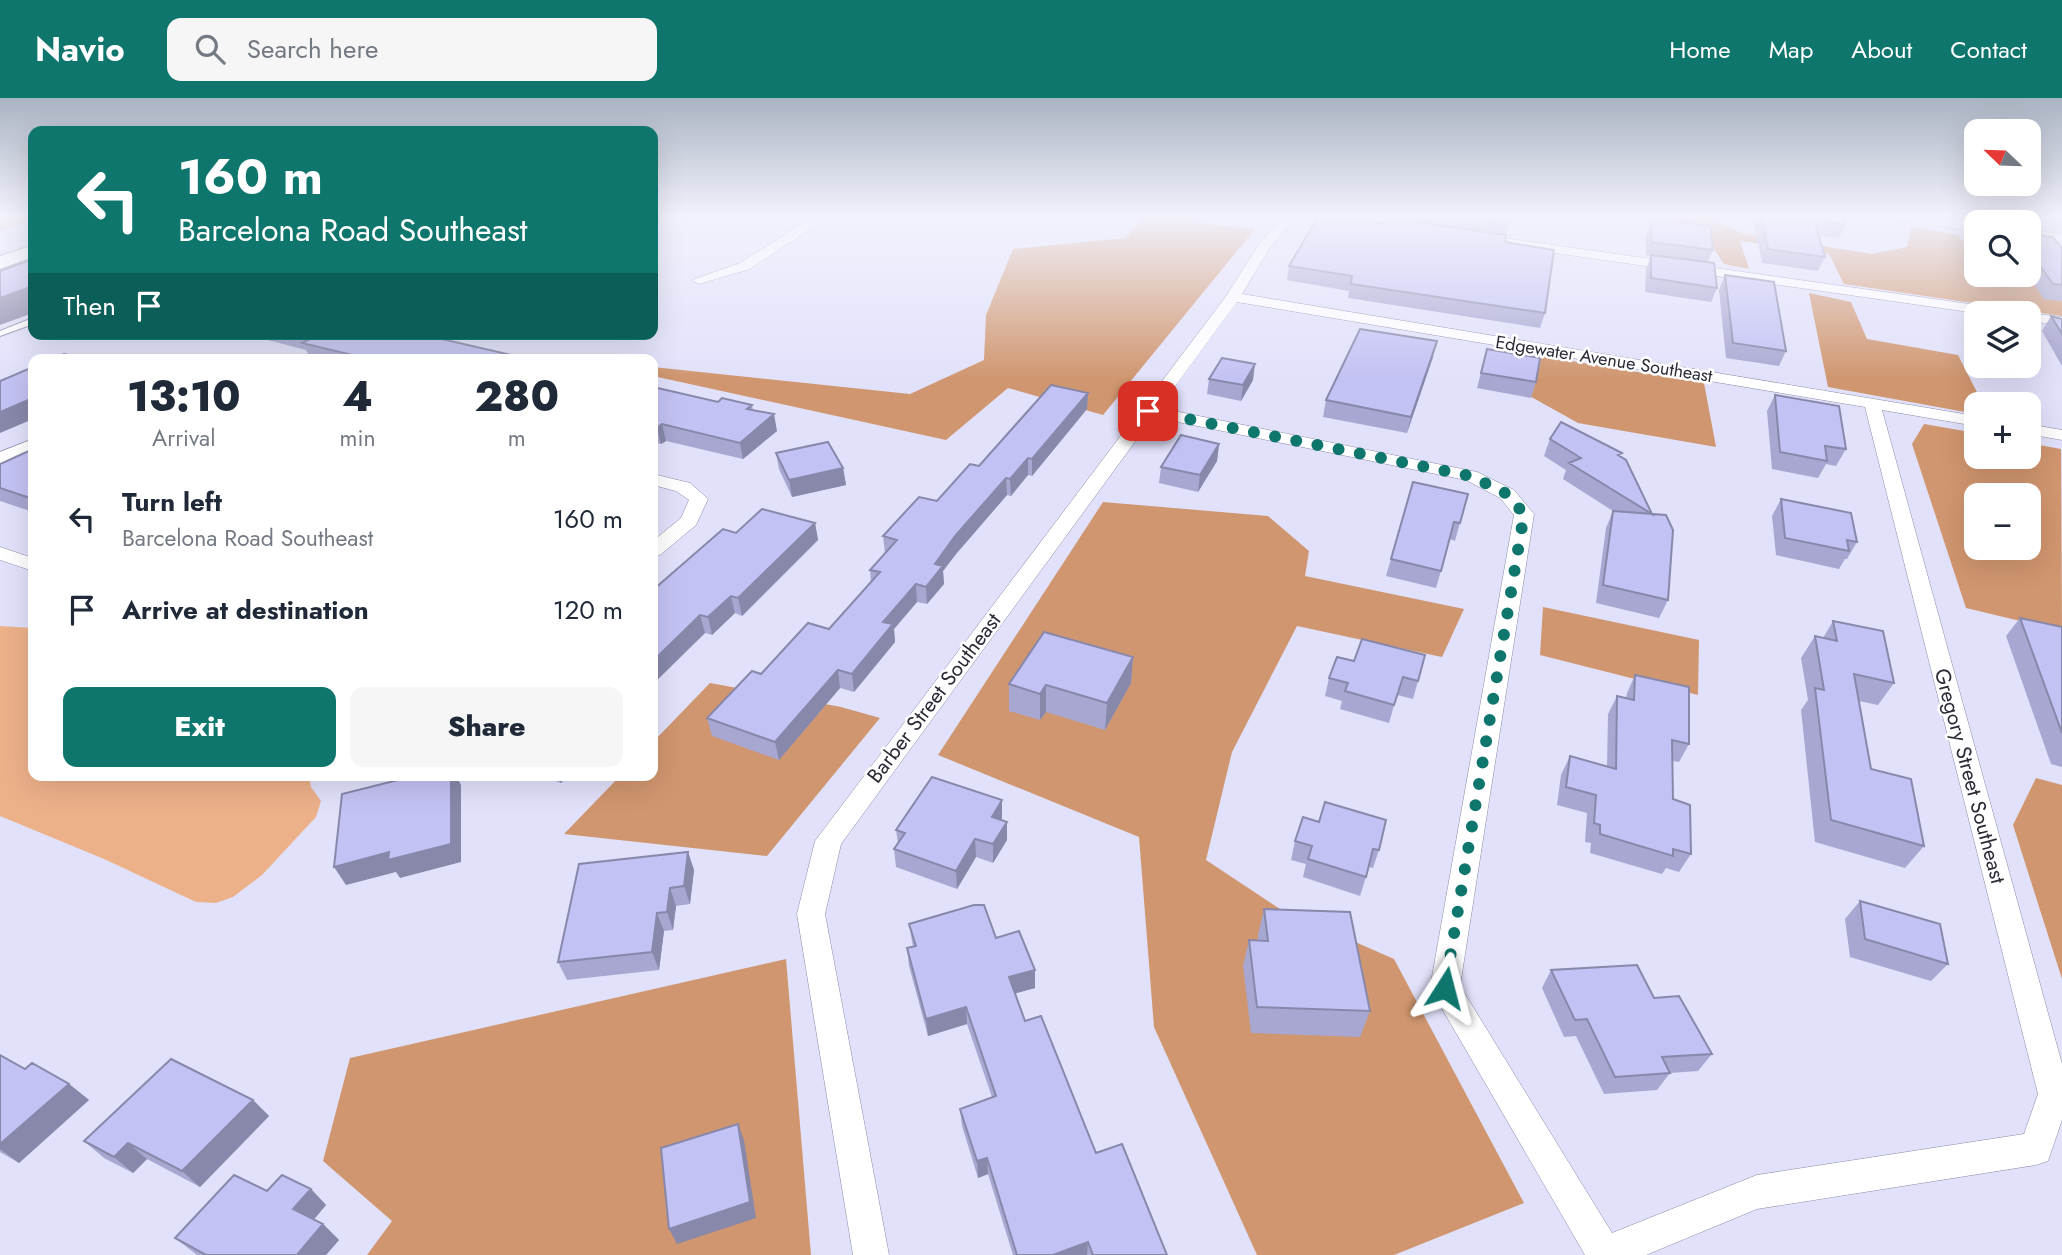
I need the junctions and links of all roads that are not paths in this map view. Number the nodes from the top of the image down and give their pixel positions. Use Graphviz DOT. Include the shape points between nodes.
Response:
graph roads {
  1 [pos="729,271"];
  2 [pos="1249,271"];
  3 [pos="1707,271"];
  4 [pos="699,280"];
  5 [pos="1233,297"];
  6 [pos="1964,307"];
  7 [pos="2041,319"];
  8 [pos="2062,321"];
  9 [pos="28,323"];
  10 [pos="0,334"];
  11 [pos="1872,403"];
  12 [pos="1148,411"];
  13 [pos="1964,419"];
  14 [pos="2041,431"];
  15 [pos="2062,435"];
  16 [pos="28,446"];
  17 [pos="0,459"];
  18 [pos="658,480"];
  19 [pos="658,547"];
  20 [pos="0,552"];
  21 [pos="28,563"];
  22 [pos="871,1255"];
  23 [pos="1605,1255"];
  1 -- 4 [label="street"];
  2 -- 5 [label="street, Barber Street Southeast"];
  3 -- 6 [label="street"];
  5 -- 11 [label="street, Edgewater Avenue Southeast"];
  5 -- 12 [label="street, Barber Street Southeast"];
  7 -- 8 [label="street"];
  9 -- 10 [label="lane"];
  11 -- 13 [label="street, Edgewater Avenue Southeast"];
  11 -- 23 [label="street, Gregory Street Southeast" via="2054,1094 2036,1149 1757,1192"];
  12 -- 22 [label="street, Barber Street Southeast" via="828,841 811,914"];
  12 -- 23 [label="street" via="1471,476 1507,494 1524,514 1445,988"];
  14 -- 15 [label="street"];
  16 -- 17 [label="street"];
  18 -- 19 [label="street" via="683,487 699,499 689,521"];
  20 -- 21 [label="street"];
}
